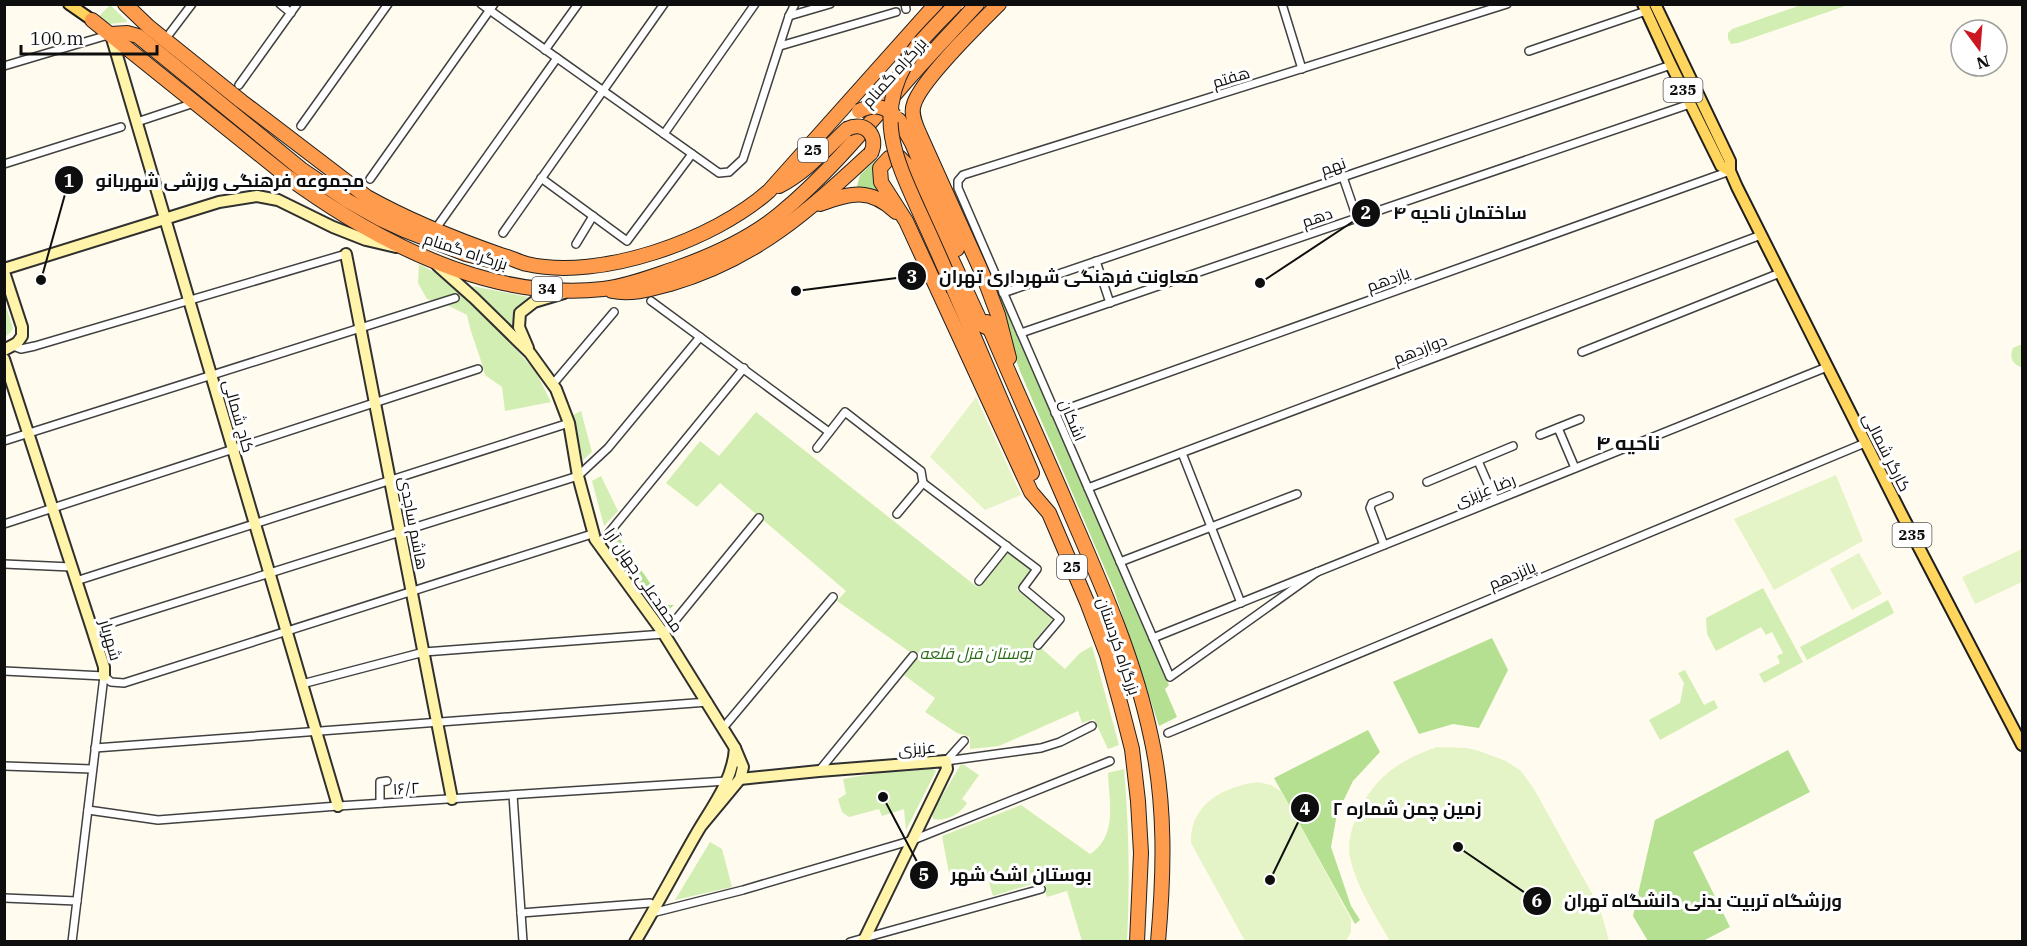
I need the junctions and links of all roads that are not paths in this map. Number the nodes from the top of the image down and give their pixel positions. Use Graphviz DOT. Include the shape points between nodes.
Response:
graph roads {
  1 [pos="69,4"];
  2 [pos="125,4"];
  3 [pos="192,4"];
  4 [pos="280,4"];
  5 [pos="297,4"];
  6 [pos="388,4"];
  7 [pos="481,4"];
  8 [pos="578,4"];
  9 [pos="664,4"];
  10 [pos="755,4"];
  11 [pos="795,4"];
  12 [pos="830,4"];
  13 [pos="936,4"];
  14 [pos="956,4"];
  15 [pos="977,4"];
  16 [pos="999,4"];
  17 [pos="1282,4"];
  18 [pos="1507,4"];
  19 [pos="1648,7"];
  20 [pos="491,8"];
  21 [pos="896,12"];
  22 [pos="291,13"];
  23 [pos="789,16"];
  24 [pos="92,20"];
  25 [pos="170,33"];
  26 [pos="111,34"];
  27 [pos="780,46"];
  28 [pos="545,50"];
  29 [pos="1529,51"];
  30 [pos="557,58"];
  31 [pos="1671,65"];
  32 [pos="4,66"];
  33 [pos="1302,69"];
  34 [pos="239,85"];
  35 [pos="1686,85"];
  36 [pos="602,90"];
  37 [pos="196,102"];
  38 [pos="1690,104"];
  39 [pos="137,122"];
  40 [pos="301,126"];
  41 [pos="121,127"];
  42 [pos="664,134"];
  43 [pos="692,154"];
  44 [pos="4,164"];
  45 [pos="1730,171"];
  46 [pos="963,175"];
  47 [pos="1342,177"];
  48 [pos="541,178"];
  49 [pos="370,179"];
  50 [pos="769,191"];
  51 [pos="812,207"];
  52 [pos="592,216"];
  53 [pos="165,218"];
  54 [pos="1357,218"];
  55 [pos="906,221"];
  56 [pos="439,224"];
  57 [pos="503,233"];
  58 [pos="1761,235"];
  59 [pos="576,244"];
  60 [pos="414,252"];
  61 [pos="346,254"];
  62 [pos="432,261"];
  63 [pos="1096,261"];
  64 [pos="526,264"];
  65 [pos="4,271"];
  66 [pos="1780,273"];
  67 [pos="604,289"];
  68 [pos="578,290"];
  69 [pos="1003,292"];
  70 [pos="454,298"];
  71 [pos="189,300"];
  72 [pos="651,301"];
  73 [pos="1110,303"];
  74 [pos="614,312"];
  75 [pos="360,327"];
  76 [pos="990,329"];
  77 [pos="1021,333"];
  78 [pos="700,337"];
  79 [pos="9,348"];
  80 [pos="1582,352"];
  81 [pos="530,353"];
  82 [pos="4,359"];
  83 [pos="1827,366"];
  84 [pos="478,369"];
  85 [pos="744,369"];
  86 [pos="211,375"];
  87 [pos="1013,381"];
  88 [pos="553,384"];
  89 [pos="375,403"];
  90 [pos="1055,413"];
  91 [pos="1580,419"];
  92 [pos="569,423"];
  93 [pos="1558,428"];
  94 [pos="829,432"];
  95 [pos="28,434"];
  96 [pos="1540,435"];
  97 [pos="4,441"];
  98 [pos="1865,443"];
  99 [pos="1513,446"];
  100 [pos="817,448"];
  101 [pos="233,449"];
  102 [pos="1182,453"];
  103 [pos="1478,461"];
  104 [pos="1575,468"];
  105 [pos="578,476"];
  106 [pos="390,479"];
  107 [pos="1427,482"];
  108 [pos="923,483"];
  109 [pos="1088,488"];
  110 [pos="1298,494"];
  111 [pos="1389,496"];
  112 [pos="1495,500"];
  113 [pos="52,508"];
  114 [pos="1048,513"];
  115 [pos="897,514"];
  116 [pos="759,518"];
  117 [pos="254,523"];
  118 [pos="4,524"];
  119 [pos="1211,527"];
  120 [pos="400,531"];
  121 [pos="592,534"];
  122 [pos="598,545"];
  123 [pos="1384,545"];
  124 [pos="1007,546"];
  125 [pos="1120,562"];
  126 [pos="4,564"];
  127 [pos="71,567"];
  128 [pos="1317,572"];
  129 [pos="269,573"];
  130 [pos="76,581"];
  131 [pos="979,581"];
  132 [pos="412,591"];
  133 [pos="833,597"];
  134 [pos="1241,603"];
  135 [pos="92,629"];
  136 [pos="286,632"];
  137 [pos="664,634"];
  138 [pos="1153,638"];
  139 [pos="1038,645"];
  140 [pos="424,652"];
  141 [pos="913,656"];
  142 [pos="4,671"];
  143 [pos="104,672"];
  144 [pos="302,684"];
  145 [pos="708,702"];
  146 [pos="438,722"];
  147 [pos="1092,726"];
  148 [pos="723,728"];
  149 [pos="316,731"];
  150 [pos="1168,733"];
  151 [pos="964,741"];
  152 [pos="2022,745"];
  153 [pos="95,748"];
  154 [pos="735,748"];
  155 [pos="946,761"];
  156 [pos="1110,761"];
  157 [pos="4,766"];
  158 [pos="92,769"];
  159 [pos="819,771"];
  160 [pos="740,779"];
  161 [pos="387,781"];
  162 [pos="727,781"];
  163 [pos="513,795"];
  164 [pos="452,799"];
  165 [pos="380,803"];
  166 [pos="338,806"];
  167 [pos="88,810"];
  168 [pos="701,826"];
  169 [pos="913,840"];
  170 [pos="1041,889"];
  171 [pos="4,898"];
  172 [pos="77,901"];
  173 [pos="651,908"];
  174 [pos="521,913"];
  175 [pos="864,939"];
  176 [pos="72,942"];
  177 [pos="524,942"];
  178 [pos="635,942"];
  179 [pos="850,942"];
  180 [pos="1137,942"];
  181 [pos="1158,942"];
  1 -- 24 [label="main road, 34"];
  2 -- 64 [label="highway, بزرگراه گمنام / 34" via="149,27 368,197 434,230"];
  3 -- 25 [label="street"];
  4 -- 22 [label="street"];
  5 -- 22 [label="street"];
  6 -- 40 [label="street"];
  7 -- 20 [label="street"];
  8 -- 28 [label="street"];
  9 -- 36 [label="street"];
  10 -- 42 [label="street"];
  11 -- 23 [label="street"];
  12 -- 23 [label="street"];
  13 -- 50 [label="highway, بزرگراه گمنام / 34"];
  14 -- 114 [label="highway, 25, bridge" via="918,46 893,93 890,123 895,155"];
  15 -- 67 [label="highway, بزرگراه گمنام / 34" via="844,153 780,214 747,237 710,255 647,279"];
  16 -- 87 [label="highway" via="925,85 913,112 998,315"];
  17 -- 33 [label="street"];
  18 -- 33 [label="street, هفتم"];
  19 -- 29 [label="street"];
  19 -- 31 [label="main road, کارگر شمالی / 235"];
  19 -- 35 [label="main road, کارگر شمالی / 235"];
  20 -- 28 [label="street"];
  20 -- 49 [label="street"];
  21 -- 27 [label="street"];
  22 -- 34 [label="street"];
  23 -- 27 [label="street"];
  24 -- 26 [label="highway, بزرگراه گمنام / 34"];
  26 -- 32 [label="street"];
  26 -- 37 [label="highway, بزرگراه گمنام / 34"];
  26 -- 39 [label="street, کاج شمالی"];
  26 -- 64 [label="highway" via="138,36 301,169 371,215 466,254"];
  27 -- 43 [label="street" via="743,159 729,172 719,173"];
  28 -- 30 [label="street"];
  30 -- 36 [label="street"];
  30 -- 56 [label="street"];
  31 -- 35 [label="main road, کارگر شمالی / 235"];
  31 -- 47 [label="street, نهم"];
  33 -- 46 [label="street, هفتم"];
  35 -- 38 [label="main road, کارگر شمالی / 235"];
  35 -- 45 [label="main road, کارگر شمالی / 235" via="1730,161"];
  36 -- 42 [label="street"];
  36 -- 48 [label="street"];
  37 -- 39 [label="street"];
  37 -- 60 [label="highway, بزرگراه گمنام / 34" via="312,195"];
  38 -- 45 [label="main road, کارگر شمالی / 235" via="1721,166"];
  38 -- 54 [label="street, دهم"];
  39 -- 53 [label="street, کاج شمالی"];
  41 -- 44 [label="street"];
  42 -- 43 [label="street"];
  43 -- 52 [label="street" via="627,241"];
  45 -- 58 [label="main road, کارگر شمالی / 235"];
  45 -- 90 [label="street, یازدهم"];
  46 -- 69 [label="street, اشکان" via="958,188"];
  47 -- 54 [label="street"];
  47 -- 63 [label="street, نهم"];
  48 -- 52 [label="street"];
  48 -- 57 [label="street"];
  50 -- 51 [label="highway, bridge" via="791,180 847,129 867,129 874,143 871,153"];
  50 -- 64 [label="highway, بزرگراه گمنام / 34" via="712,229 660,251 578,267"];
  50 -- 76 [label="highway, 25, bridge" via="843,118 870,107 890,111 912,143"];
  51 -- 55 [label="highway" via="848,195 866,194 882,200"];
  51 -- 67 [label="highway" via="752,249 701,274 637,292"];
  52 -- 59 [label="street"];
  53 -- 60 [label="street" via="219,202 257,196 278,200 366,240"];
  53 -- 65 [label="street"];
  53 -- 71 [label="street, کاج شمالی"];
  54 -- 73 [label="street, دهم"];
  55 -- 76 [label="highway, بزرگراه کردستان" via="880,177 882,165 894,156 909,167 982,325"];
  55 -- 114 [label="highway, بزرگراه کردستان / 25" via="1031,492"];
  58 -- 66 [label="main road, کارگر شمالی / 235"];
  58 -- 102 [label="street, دوازدهم"];
  60 -- 62 [label="highway, بزرگراه گمنام / 34"];
  61 -- 71 [label="street"];
  61 -- 75 [label="street, هاشم ساجدی"];
  62 -- 68 [label="highway, بزرگراه گمنام / 34" via="486,279"];
  62 -- 81 [label="street"];
  63 -- 69 [label="street, نهم"];
  63 -- 73 [label="street"];
  65 -- 79 [label="street" via="22,331 19,341"];
  66 -- 80 [label="street"];
  66 -- 83 [label="main road, کارگر شمالی / 235"];
  67 -- 68 [label="highway, بزرگراه گمنام / 34"];
  68 -- 81 [label="street" via="522,309 519,327"];
  69 -- 77 [label="street, اشکان"];
  70 -- 75 [label="street"];
  71 -- 79 [label="street" via="34,346"];
  71 -- 86 [label="street, کاج شمالی"];
  72 -- 78 [label="street"];
  73 -- 77 [label="street, دهم"];
  74 -- 88 [label="street"];
  75 -- 86 [label="street"];
  75 -- 89 [label="street, هاشم ساجدی"];
  76 -- 87 [label="highway, بزرگراه کردستان / 25"];
  77 -- 90 [label="street, اشکان"];
  78 -- 85 [label="street"];
  78 -- 105 [label="street" via="608,448"];
  81 -- 88 [label="street, محمدعلی جهان آرا"];
  82 -- 95 [label="street, شهریار"];
  83 -- 98 [label="main road, کارگر شمالی / 235"];
  83 -- 104 [label="street, رضا عزیزی"];
  84 -- 89 [label="street"];
  85 -- 94 [label="street"];
  85 -- 122 [label="street"];
  86 -- 95 [label="street"];
  86 -- 101 [label="street, کاج شمالی"];
  87 -- 181 [label="highway, بزرگراه کردستان / 25" via="1108,598 1138,686 1160,801"];
  88 -- 92 [label="street, محمدعلی جهان آرا"];
  89 -- 101 [label="street"];
  89 -- 106 [label="street, هاشم ساجدی"];
  90 -- 109 [label="street, اشکان"];
  91 -- 93 [label="street"];
  92 -- 105 [label="street, محمدعلی جهان آرا"];
  92 -- 106 [label="street"];
  93 -- 96 [label="street"];
  93 -- 104 [label="street"];
  94 -- 100 [label="street"];
  94 -- 108 [label="street" via="845,412 921,471"];
  95 -- 97 [label="street"];
  95 -- 113 [label="street, شهریار"];
  98 -- 150 [label="street, پانزدهم"];
  98 -- 152 [label="main road, کارگر شمالی / 235"];
  99 -- 103 [label="street"];
  101 -- 113 [label="street"];
  101 -- 117 [label="street, کاج شمالی"];
  102 -- 109 [label="street, دوازدهم"];
  102 -- 119 [label="street"];
  103 -- 107 [label="street"];
  103 -- 112 [label="street"];
  104 -- 112 [label="street, رضا عزیزی"];
  105 -- 120 [label="street"];
  105 -- 121 [label="street, محمدعلی جهان آرا"];
  106 -- 117 [label="street"];
  106 -- 120 [label="street, هاشم ساجدی"];
  108 -- 115 [label="street"];
  108 -- 124 [label="street"];
  109 -- 125 [label="street, اشکان"];
  110 -- 119 [label="street"];
  111 -- 123 [label="street" via="1372,503 1370,508"];
  112 -- 123 [label="street, رضا عزیزی"];
  113 -- 118 [label="street"];
  113 -- 127 [label="street, شهریار"];
  114 -- 180 [label="highway, بزرگراه کردستان / 25" via="1107,655 1132,749 1141,853"];
  116 -- 137 [label="street"];
  117 -- 129 [label="street, کاج شمالی"];
  117 -- 130 [label="street"];
  119 -- 125 [label="street"];
  119 -- 134 [label="street"];
  120 -- 129 [label="street"];
  120 -- 132 [label="street, هاشم ساجدی"];
  121 -- 122 [label="street, محمدعلی جهان آرا"];
  121 -- 132 [label="street"];
  122 -- 137 [label="street, محمدعلی جهان آرا"];
  123 -- 128 [label="street, رضا عزیزی"];
  124 -- 131 [label="street"];
  124 -- 139 [label="street" via="1038,569 1023,588 1060,619"];
  125 -- 138 [label="street, اشکان"];
  126 -- 127 [label="street"];
  127 -- 130 [label="street, شهریار"];
  128 -- 134 [label="street, رضا عزیزی"];
  128 -- 138 [label="street, اشکان" via="1170,677"];
  129 -- 135 [label="street"];
  129 -- 136 [label="street, کاج شمالی"];
  130 -- 135 [label="street, شهریار"];
  132 -- 136 [label="street"];
  132 -- 140 [label="street, هاشم ساجدی"];
  133 -- 148 [label="street"];
  134 -- 138 [label="street, رضا عزیزی"];
  135 -- 143 [label="street, شهریار"];
  136 -- 143 [label="street" via="124,683 111,682"];
  136 -- 144 [label="street, کاج شمالی"];
  137 -- 140 [label="street"];
  137 -- 145 [label="street, محمدعلی جهان آرا"];
  140 -- 144 [label="street"];
  140 -- 146 [label="street, هاشم ساجدی"];
  141 -- 159 [label="street"];
  142 -- 143 [label="street"];
  143 -- 153 [label="street, شهریار"];
  144 -- 149 [label="street, کاج شمالی"];
  145 -- 146 [label="street"];
  145 -- 148 [label="street, محمدعلی جهان آرا"];
  146 -- 149 [label="street"];
  146 -- 164 [label="street, هاشم ساجدی"];
  147 -- 155 [label="street, عزیزی" via="1047,746"];
  148 -- 154 [label="street, محمدعلی جهان آرا"];
  149 -- 153 [label="street"];
  149 -- 166 [label="street, کاج شمالی"];
  151 -- 155 [label="street"];
  153 -- 158 [label="street, شهریار"];
  154 -- 160 [label="street, محمدعلی جهان آرا" via="743,767"];
  154 -- 162 [label="street"];
  155 -- 159 [label="street, عزیزی"];
  155 -- 169 [label="street" via="948,769"];
  156 -- 169 [label="street"];
  157 -- 158 [label="street"];
  158 -- 167 [label="street, شهریار"];
  159 -- 160 [label="street, عزیزی"];
  160 -- 168 [label="street"];
  161 -- 165 [label="street" via="380,782"];
  162 -- 163 [label="street, ۱۶/۲"];
  162 -- 168 [label="street"];
  163 -- 164 [label="street, ۱۶/۲"];
  163 -- 174 [label="street"];
  164 -- 165 [label="street, ۱۶/۲"];
  165 -- 166 [label="street, ۱۶/۲"];
  166 -- 167 [label="street, ۱۶/۲" via="158,820"];
  167 -- 172 [label="street, شهریار"];
  168 -- 173 [label="street"];
  169 -- 173 [label="street" via="743,890"];
  169 -- 175 [label="street"];
  170 -- 175 [label="street"];
  171 -- 172 [label="street"];
  172 -- 176 [label="street, شهریار"];
  173 -- 174 [label="street"];
  173 -- 178 [label="street"];
  174 -- 177 [label="street"];
  175 -- 179 [label="street"];
}
